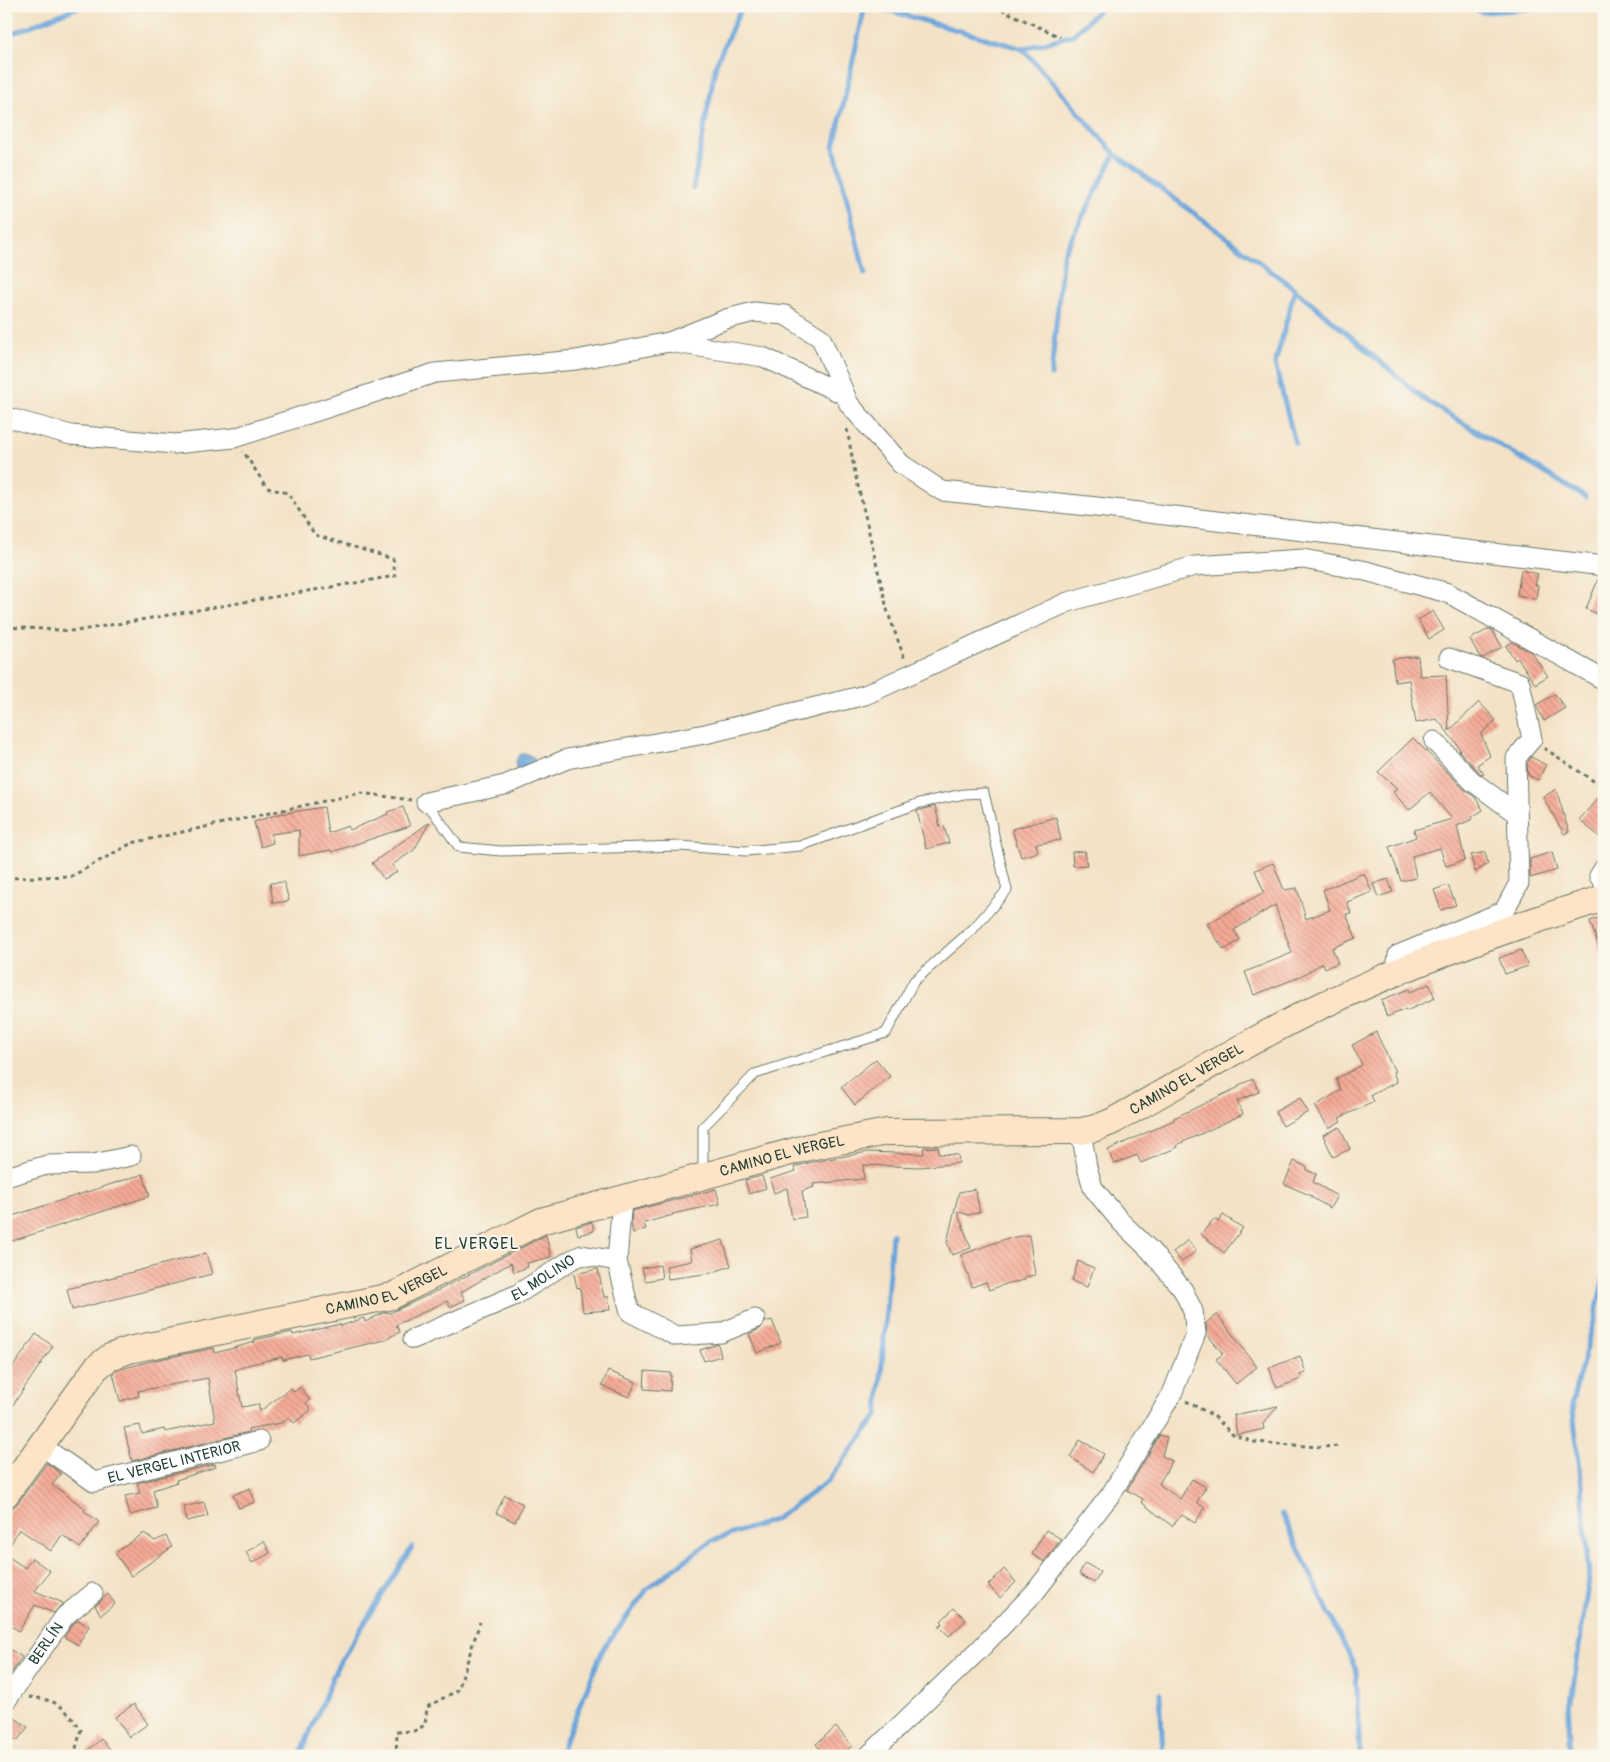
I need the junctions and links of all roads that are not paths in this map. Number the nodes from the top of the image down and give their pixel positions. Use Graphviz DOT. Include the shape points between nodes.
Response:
graph roads {
  1 [pos="669,342"];
  2 [pos="847,400"];
  3 [pos="6,417"];
  4 [pos="1604,566"];
  5 [pos="1449,658"];
  6 [pos="1604,680"];
  7 [pos="1434,741"];
  8 [pos="426,802"];
  9 [pos="1517,814"];
  10 [pos="1604,868"];
  11 [pos="1604,883"];
  12 [pos="1604,898"];
  13 [pos="1395,974"];
  14 [pos="1081,1131"];
  15 [pos="130,1156"];
  16 [pos="703,1176"];
  17 [pos="6,1178"];
  18 [pos="622,1199"];
  19 [pos="618,1261"];
  20 [pos="755,1319"];
  21 [pos="413,1339"];
  22 [pos="259,1441"];
  23 [pos="40,1445"];
  24 [pos="6,1494"];
  25 [pos="93,1593"];
  26 [pos="9,1697"];
  27 [pos="868,1756"];
  1 -- 2 [label="street" via="763,357"];
  1 -- 2 [label="street" via="726,318 754,312 786,315 821,338"];
  1 -- 3 [label="street" via="576,360 435,373 234,438 175,444 71,435"];
  2 -- 4 [label="street" via="902,464 942,491"];
  5 -- 9 [label="street" via="1520,683 1532,739 1516,758"];
  6 -- 8 [label="street" via="1448,593 1362,570 1303,559 1195,566 1068,602 865,695 705,734 567,759 505,785"];
  7 -- 9 [label="street" via="1472,781"];
  8 -- 16 [label="lane" via="459,847 501,851 680,846 746,851 800,846 920,803 984,793 1007,890 973,929 914,981 886,1033 755,1074 703,1127"];
  9 -- 13 [label="street" via="1519,883 1504,911 1398,955"];
  10 -- 11 [label="street" via="1599,876"];
  12 -- 13 [label="street, CAMINO EL VERGEL" via="1537,919"];
  13 -- 14 [label="street, CAMINO EL VERGEL" via="1275,1030 1111,1122"];
  14 -- 16 [label="street, CAMINO EL VERGEL" via="887,1132 809,1147"];
  14 -- 27 [label="street" via="1093,1188 1183,1290 1193,1311 1196,1334 1172,1394 1111,1494 1035,1592"];
  15 -- 17 [label="street" via="93,1164 48,1165"];
  16 -- 18 [label="street, CAMINO EL VERGEL"];
  18 -- 19 [label="street"];
  18 -- 23 [label="street, CAMINO EL VERGEL" via="541,1221 392,1296 129,1350 110,1357 96,1368"];
  19 -- 20 [label="street" via="630,1312 676,1336 721,1333"];
  19 -- 21 [label="street, EL MOLINO" via="582,1255 516,1295"];
  22 -- 23 [label="street, EL VERGEL INTERIOR" via="94,1482"];
  23 -- 24 [label="street, CAMINO EL VERGEL"];
  25 -- 26 [label="street, BERLÍN" via="65,1616"];
}
